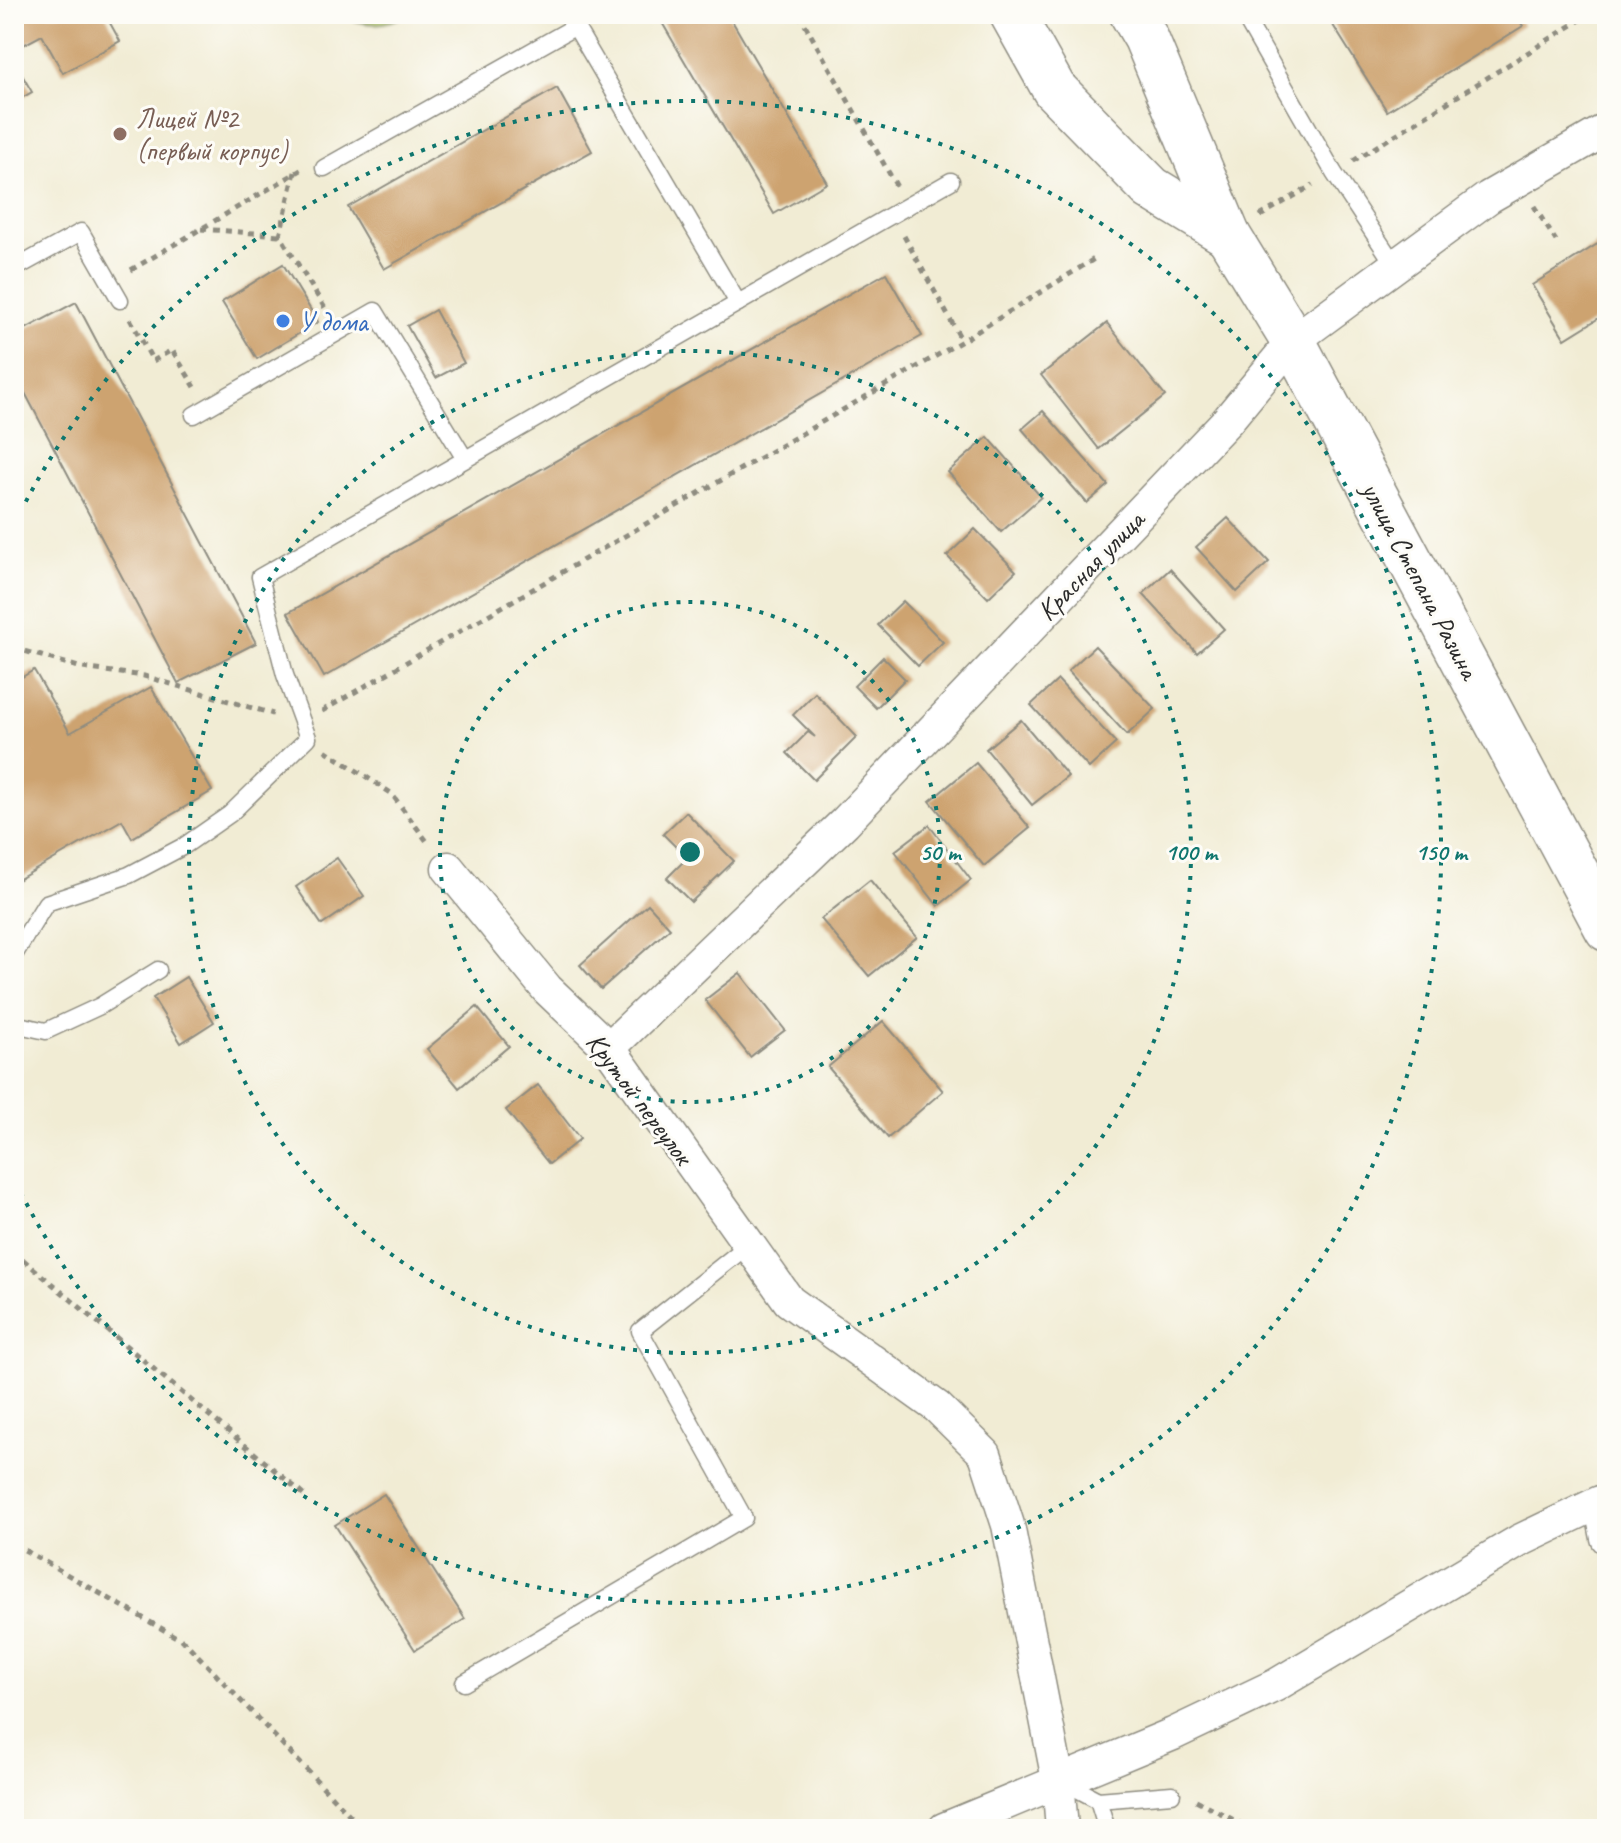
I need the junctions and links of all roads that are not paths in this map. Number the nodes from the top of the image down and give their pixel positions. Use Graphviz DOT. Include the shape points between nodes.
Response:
graph roads {
  1 [pos="1012,14"];
  2 [pos="1132,14"];
  3 [pos="1243,14"];
  4 [pos="572,20"];
  5 [pos="1607,129"];
  6 [pos="324,168"];
  7 [pos="951,181"];
  8 [pos="1228,235"];
  9 [pos="1394,264"];
  10 [pos="14,269"];
  11 [pos="120,300"];
  12 [pos="738,303"];
  13 [pos="1293,341"];
  14 [pos="200,411"];
  15 [pos="465,459"];
  16 [pos="448,868"];
  17 [pos="1607,929"];
  18 [pos="14,955"];
  19 [pos="158,970"];
  20 [pos="14,1024"];
  21 [pos="609,1048"];
  22 [pos="747,1246"];
  23 [pos="1607,1538"];
  24 [pos="464,1683"];
  25 [pos="1058,1780"];
  26 [pos="1172,1794"];
  27 [pos="1098,1800"];
  28 [pos="944,1829"];
  29 [pos="1062,1829"];
  30 [pos="1107,1829"];
  1 -- 8 [label="main road, улица Степана Разина" via="1054,89 1151,188"];
  2 -- 8 [label="main road, улица Степана Разина"];
  3 -- 9 [label="lane" via="1334,173"];
  4 -- 6 [label="lane"];
  4 -- 12 [label="lane"];
  5 -- 9 [label="street, Красная улица" via="1489,197"];
  7 -- 12 [label="lane"];
  8 -- 13 [label="main road, улица Степана Разина"];
  9 -- 13 [label="street, Красная улица"];
  10 -- 11 [label="lane" via="81,232"];
  12 -- 15 [label="lane"];
  13 -- 17 [label="main road, улица Степана Разина"];
  13 -- 21 [label="street, Красная улица" via="1227,421 845,822"];
  14 -- 15 [label="lane" via="375,311"];
  15 -- 18 [label="lane" via="260,577 305,730 230,814 184,846 129,875 46,903"];
  16 -- 21 [label="street, Крутой переулок" via="547,989"];
  19 -- 20 [label="lane" via="46,1031"];
  21 -- 22 [label="street, Крутой переулок"];
  22 -- 24 [label="lane" via="640,1331 744,1518"];
  22 -- 25 [label="street, Крутой переулок" via="789,1301 937,1407 985,1454 1008,1525"];
  23 -- 25 [label="street" via="1600,1502 1519,1541 1276,1685"];
  25 -- 27 [label="lane"];
  25 -- 28 [label="street"];
  25 -- 29 [label="street, Крутой переулок"];
  26 -- 27 [label="lane"];
  27 -- 30 [label="lane"];
}
